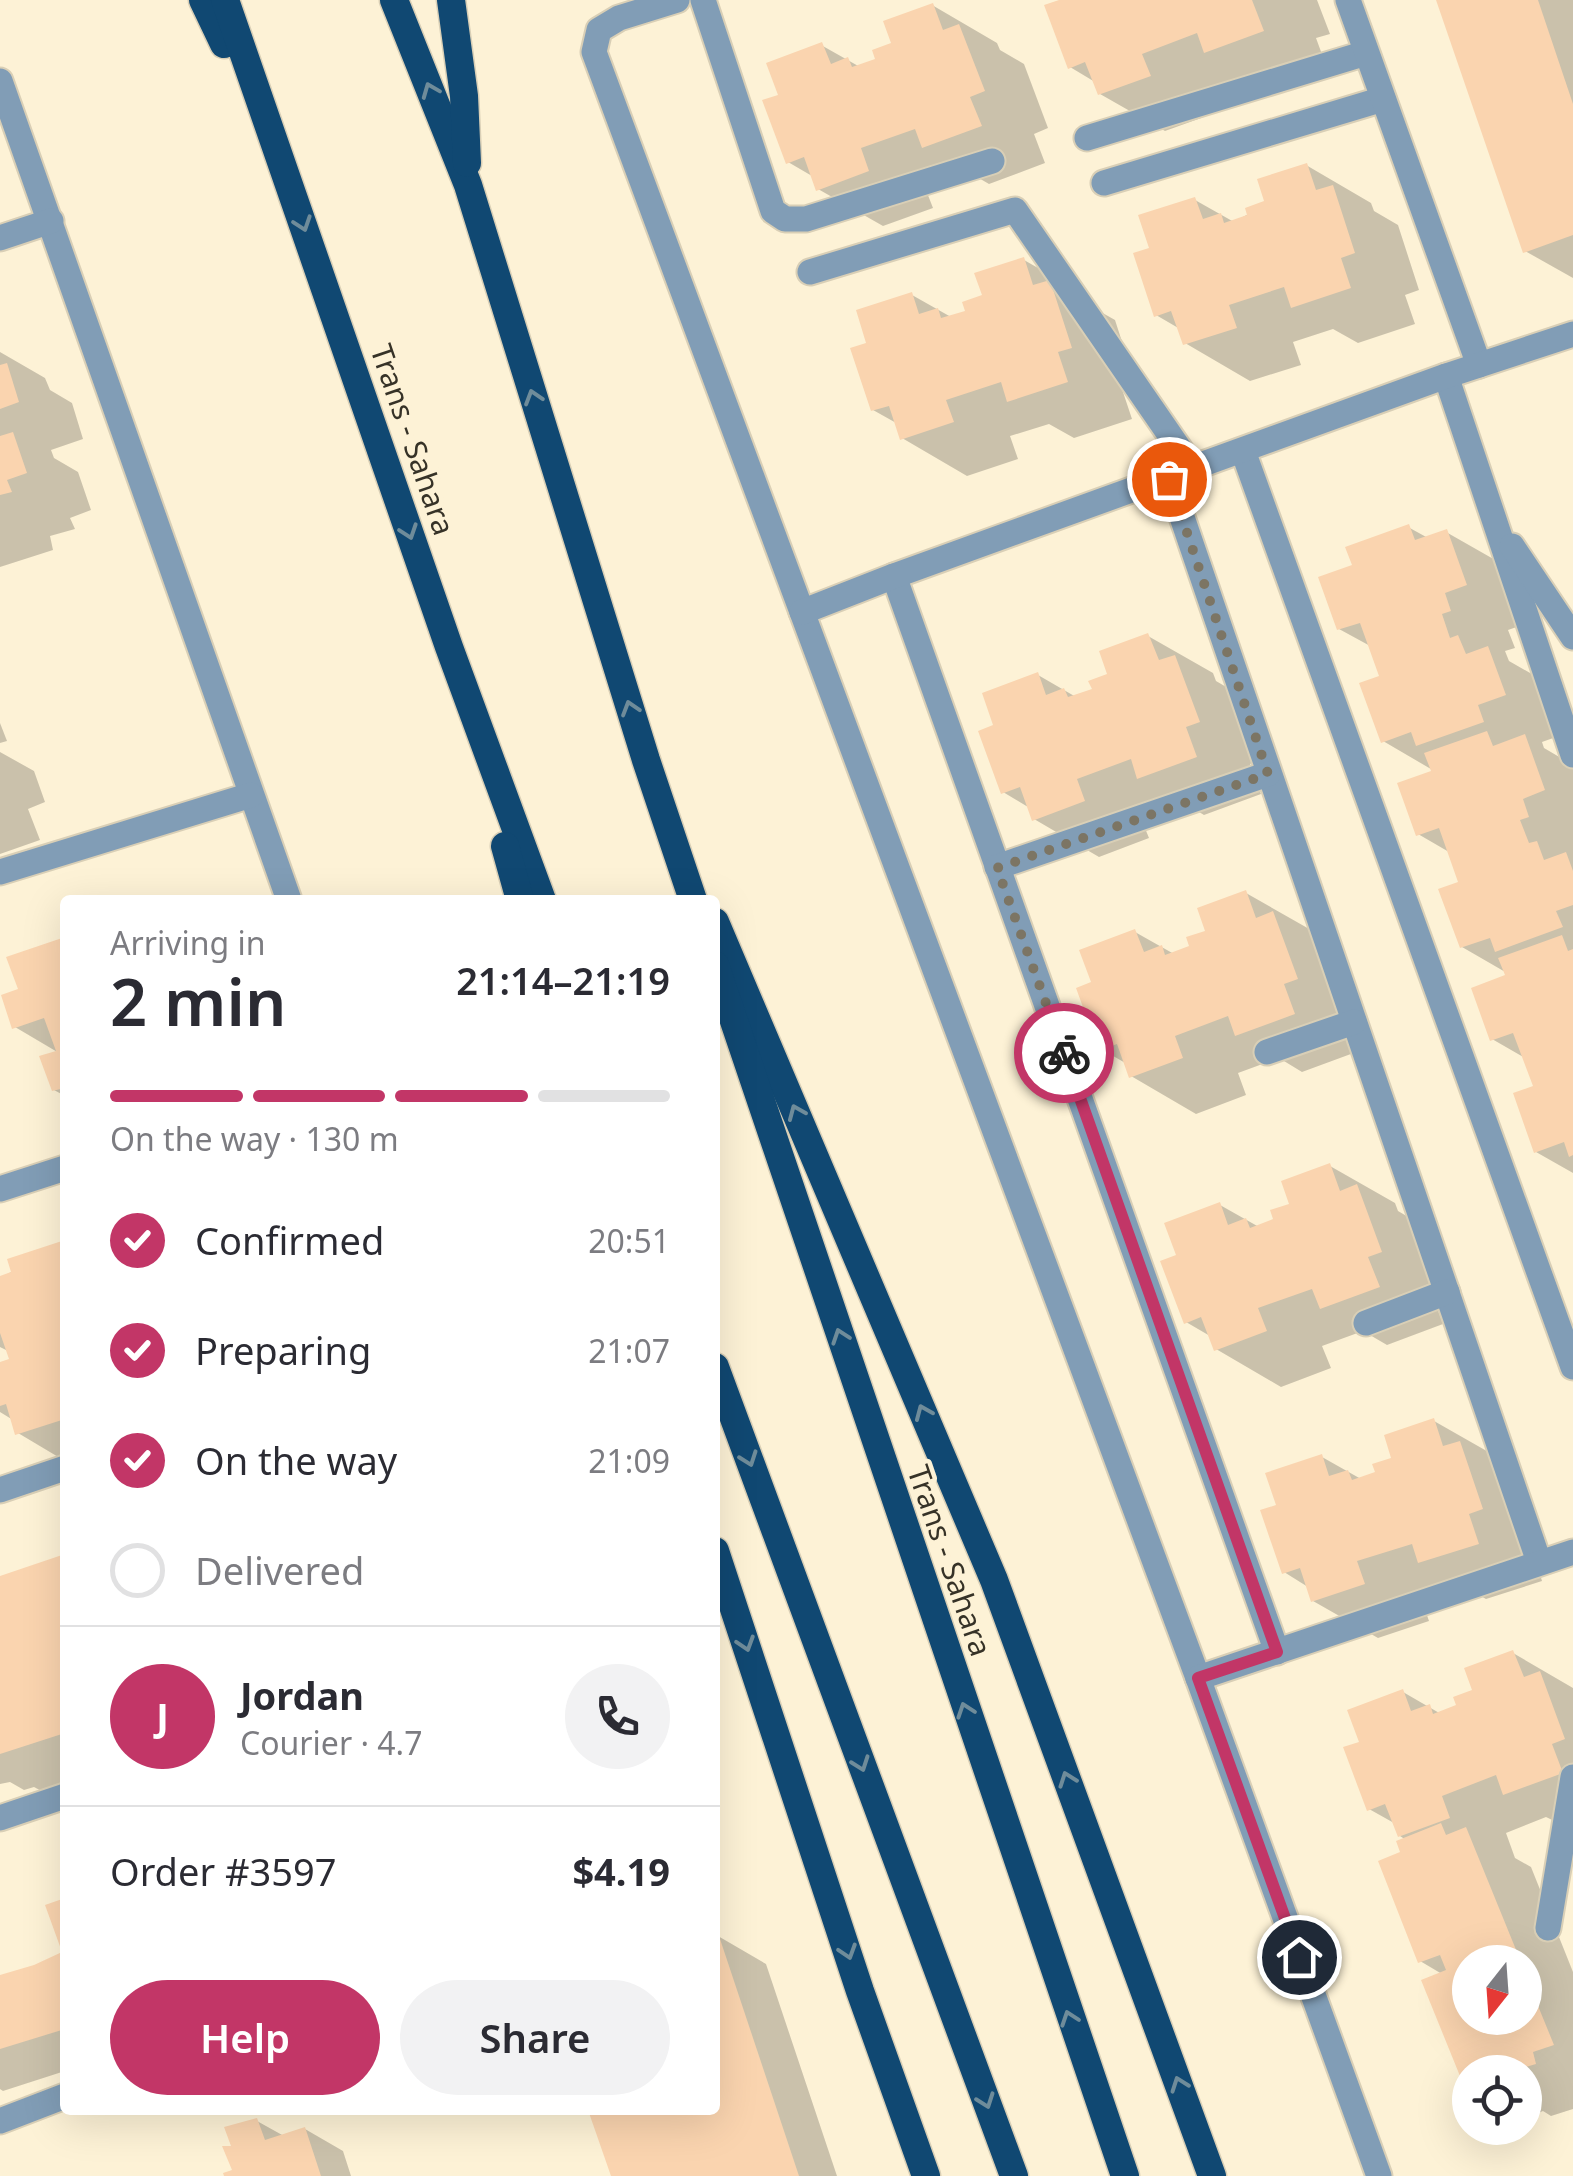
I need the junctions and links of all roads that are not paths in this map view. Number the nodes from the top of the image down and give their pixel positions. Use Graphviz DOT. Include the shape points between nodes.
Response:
graph roads {
  1 [pos="204,0"];
  2 [pos="225,0"];
  3 [pos="394,0"];
  4 [pos="451,0"];
  5 [pos="676,0"];
  6 [pos="703,0"];
  7 [pos="1348,0"];
  8 [pos="1366,53"];
  9 [pos="0,81"];
  10 [pos="1382,99"];
  11 [pos="1087,138"];
  12 [pos="992,161"];
  13 [pos="283,169"];
  14 [pos="1104,183"];
  15 [pos="468,185"];
  16 [pos="51,222"];
  17 [pos="0,238"];
  18 [pos="810,272"];
  19 [pos="1573,334"];
  20 [pos="1479,365"];
  21 [pos="1446,376"];
  22 [pos="1243,451"];
  23 [pos="1194,470"];
  24 [pos="1169,479"];
  25 [pos="1494,519"];
  26 [pos="894,576"];
  27 [pos="802,612"];
  28 [pos="1573,637"];
  29 [pos="449,647"];
  30 [pos="1573,754"];
  31 [pos="646,760"];
  32 [pos="1268,774"];
  33 [pos="252,794"];
  34 [pos="997,868"];
  35 [pos="0,872"];
  36 [pos="287,895"];
  37 [pos="519,895"];
  38 [pos="540,895"];
  39 [pos="691,895"];
  40 [pos="704,895"];
  41 [pos="720,934"];
  42 [pos="720,980"];
  43 [pos="1354,1022"];
  44 [pos="1267,1052"];
  45 [pos="60,1170"];
  46 [pos="0,1189"];
  47 [pos="1447,1292"];
  48 [pos="1366,1323"];
  49 [pos="1573,1367"];
  50 [pos="720,1381"];
  51 [pos="60,1470"];
  52 [pos="0,1490"];
  53 [pos="1573,1552"];
  54 [pos="1539,1562"];
  55 [pos="720,1566"];
  56 [pos="1277,1652"];
  57 [pos="1198,1678"];
  58 [pos="1573,1777"];
  59 [pos="60,1798"];
  60 [pos="0,1818"];
  61 [pos="1548,1928"];
  62 [pos="60,2098"];
  63 [pos="0,2121"];
  64 [pos="926,2176"];
  65 [pos="1014,2176"];
  66 [pos="1125,2176"];
  67 [pos="1212,2176"];
  68 [pos="1378,2176"];
  1 -- 13 [label="highway"];
  2 -- 13 [label="highway, Trans - Sahara"];
  15 -- 3 [label="highway, one-way"];
  4 -- 15 [label="highway"];
  5 -- 27 [label="street" via="599,30 594,52"];
  6 -- 12 [label="street" via="773,211 786,219 806,219"];
  7 -- 8 [label="street"];
  8 -- 10 [label="street"];
  8 -- 11 [label="street"];
  9 -- 16 [label="street"];
  10 -- 14 [label="street"];
  10 -- 20 [label="street"];
  13 -- 29 [label="highway, Trans - Sahara, one-way"];
  31 -- 15 [label="highway, one-way"];
  16 -- 17 [label="street"];
  16 -- 33 [label="street"];
  18 -- 23 [label="street" via="1015,210"];
  19 -- 20 [label="street"];
  20 -- 21 [label="street"];
  21 -- 22 [label="street"];
  21 -- 25 [label="street"];
  22 -- 23 [label="street"];
  22 -- 49 [label="street"];
  23 -- 24 [label="street"];
  24 -- 26 [label="street"];
  24 -- 32 [label="street"];
  25 -- 28 [label="street"];
  25 -- 30 [label="street"];
  26 -- 27 [label="street"];
  26 -- 34 [label="street"];
  27 -- 57 [label="street"];
  29 -- 37 [label="highway"];
  29 -- 38 [label="highway, Trans - Sahara"];
  31 -- 39 [label="highway"];
  31 -- 40 [label="highway"];
  32 -- 34 [label="street"];
  32 -- 43 [label="street"];
  33 -- 35 [label="street"];
  33 -- 36 [label="street"];
  34 -- 56 [label="street"];
  67 -- 41 [label="highway, one-way" via="994,1580"];
  66 -- 42 [label="highway, Trans - Sahara, one-way"];
  43 -- 44 [label="street"];
  43 -- 47 [label="street"];
  45 -- 46 [label="street"];
  47 -- 48 [label="street"];
  47 -- 54 [label="street"];
  50 -- 65 [label="highway, one-way"];
  51 -- 52 [label="street"];
  53 -- 54 [label="street"];
  54 -- 56 [label="street"];
  55 -- 64 [label="highway, one-way"];
  56 -- 57 [label="street"];
  57 -- 68 [label="street"];
  58 -- 61 [label="street"];
  59 -- 60 [label="street"];
  62 -- 63 [label="street"];
}
